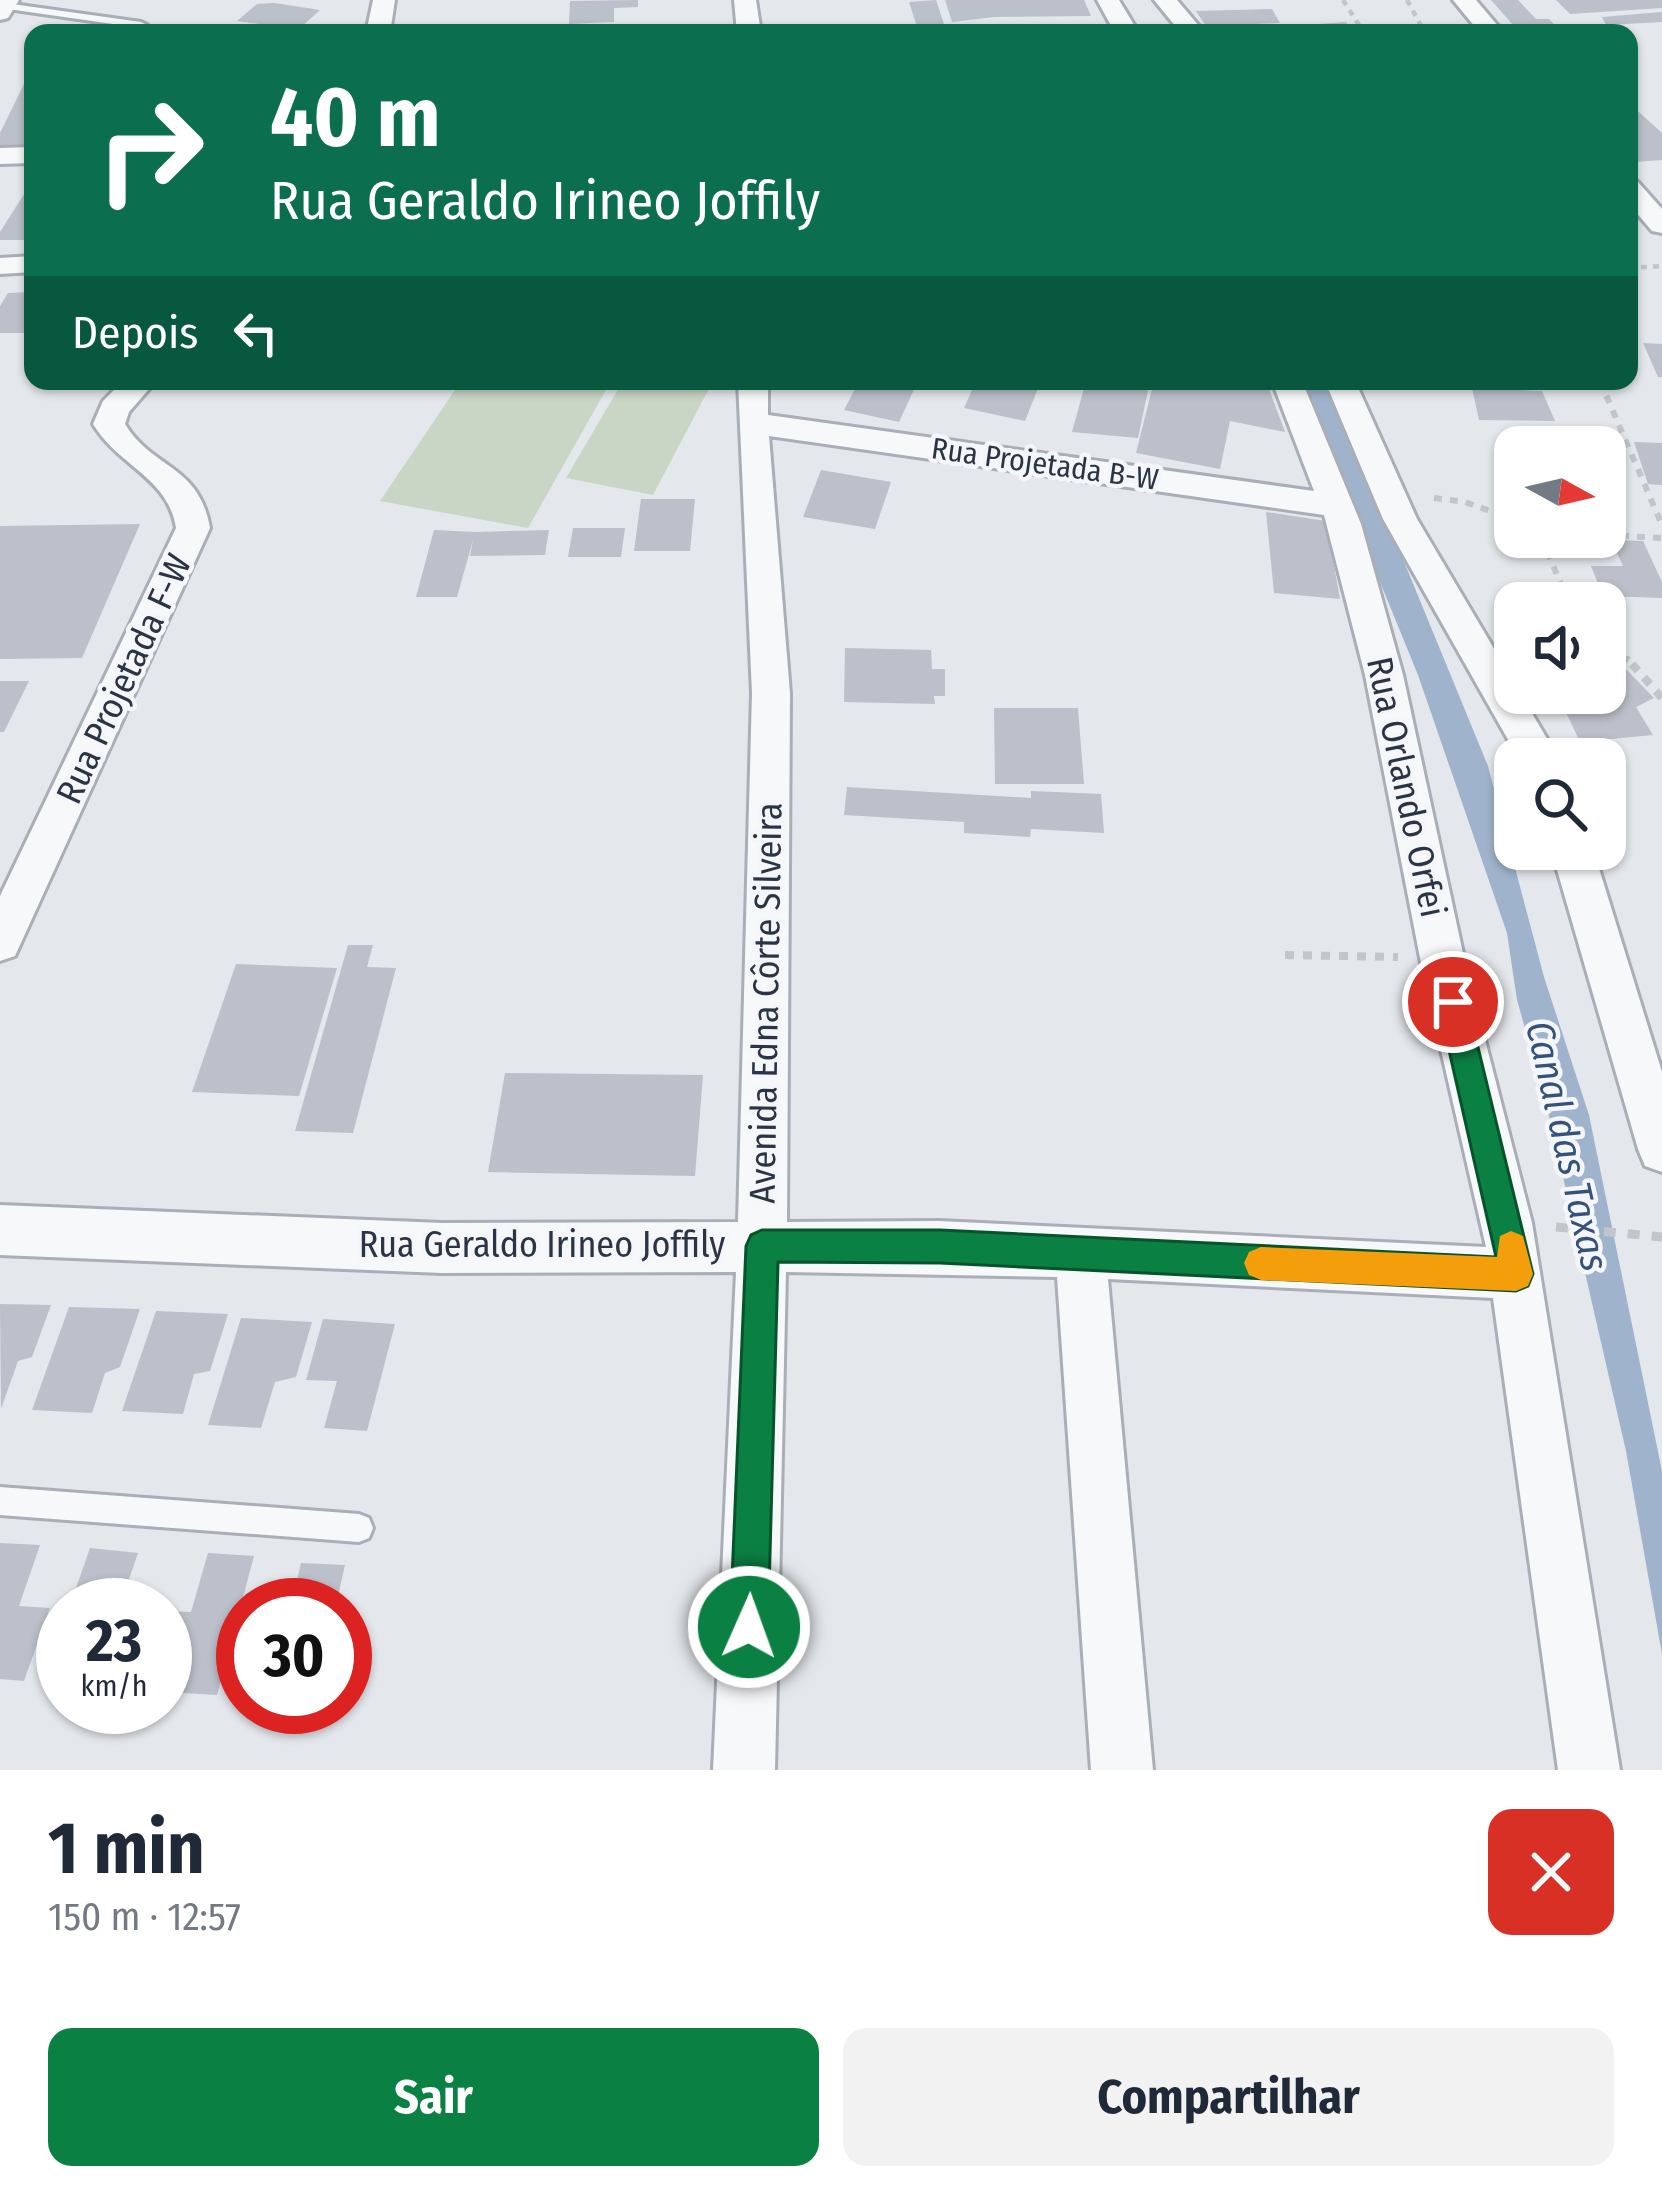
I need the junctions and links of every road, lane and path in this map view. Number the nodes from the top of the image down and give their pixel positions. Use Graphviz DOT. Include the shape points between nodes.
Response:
graph roads {
  1 [pos="1166,0"];
  2 [pos="1464,0"];
  3 [pos="4,6"];
  4 [pos="134,24"];
  5 [pos="1185,24"];
  6 [pos="1484,24"];
  7 [pos="1638,198"];
  8 [pos="1662,225"];
  9 [pos="132,390"];
  10 [pos="1291,390"];
  11 [pos="1344,390"];
  12 [pos="1604,390"];
  13 [pos="753,402"];
  14 [pos="1390,499"];
  15 [pos="1338,506"];
  16 [pos="1494,512"];
  17 [pos="1662,525"];
  18 [pos="1626,536"];
  19 [pos="1662,538"];
  20 [pos="1626,659"];
  21 [pos="1662,698"];
  22 [pos="1527,738"];
  23 [pos="1578,870"];
  24 [pos="0,942"];
  25 [pos="1285,955"];
  26 [pos="1442,958"];
  27 [pos="1662,1149"];
  28 [pos="1542,1226"];
  29 [pos="0,1230"];
  30 [pos="1662,1237"];
  31 [pos="762,1246"];
  32 [pos="1081,1256"];
  33 [pos="1516,1274"];
  34 [pos="0,1501"];
  35 [pos="359,1528"];
  36 [pos="744,1770"];
  37 [pos="1122,1770"];
  38 [pos="1589,1770"];
  1 -- 5 [label="street"];
  2 -- 6 [label="street"];
  3 -- 4 [label="lane"];
  7 -- 8 [label="street"];
  9 -- 24 [label="street, Rua Projetada F-W" via="114,408 116,441 182,487 193,528"];
  10 -- 15 [label="street, Rua Orlando Orfei"];
  11 -- 14 [label="street"];
  12 -- 17 [label="path"];
  13 -- 15 [label="street, Rua Projetada B-W"];
  13 -- 31 [label="street, Avenida Edna Côrte Silveira" via="771,693"];
  14 -- 16 [label="path" via="1465,502"];
  14 -- 22 [label="street"];
  15 -- 26 [label="street, Rua Orlando Orfei" via="1384,675"];
  18 -- 19 [label="path"];
  20 -- 21 [label="path"];
  23 -- 27 [label="street"];
  25 -- 26 [label="path"];
  26 -- 33 [label="street, Rua Orlando Orfei"];
  28 -- 30 [label="path"];
  29 -- 31 [label="street, Rua Geraldo Irineo Joffily" via="442,1248"];
  31 -- 32 [label="street, Rua Geraldo Irineo Joffily"];
  31 -- 36 [label="street, Avenida Edna Côrte Silveira"];
  32 -- 33 [label="street, Rua Geraldo Irineo Joffily"];
  32 -- 37 [label="street"];
  33 -- 38 [label="street, Rua Orlando Orfei"];
  34 -- 35 [label="lane"];
}
